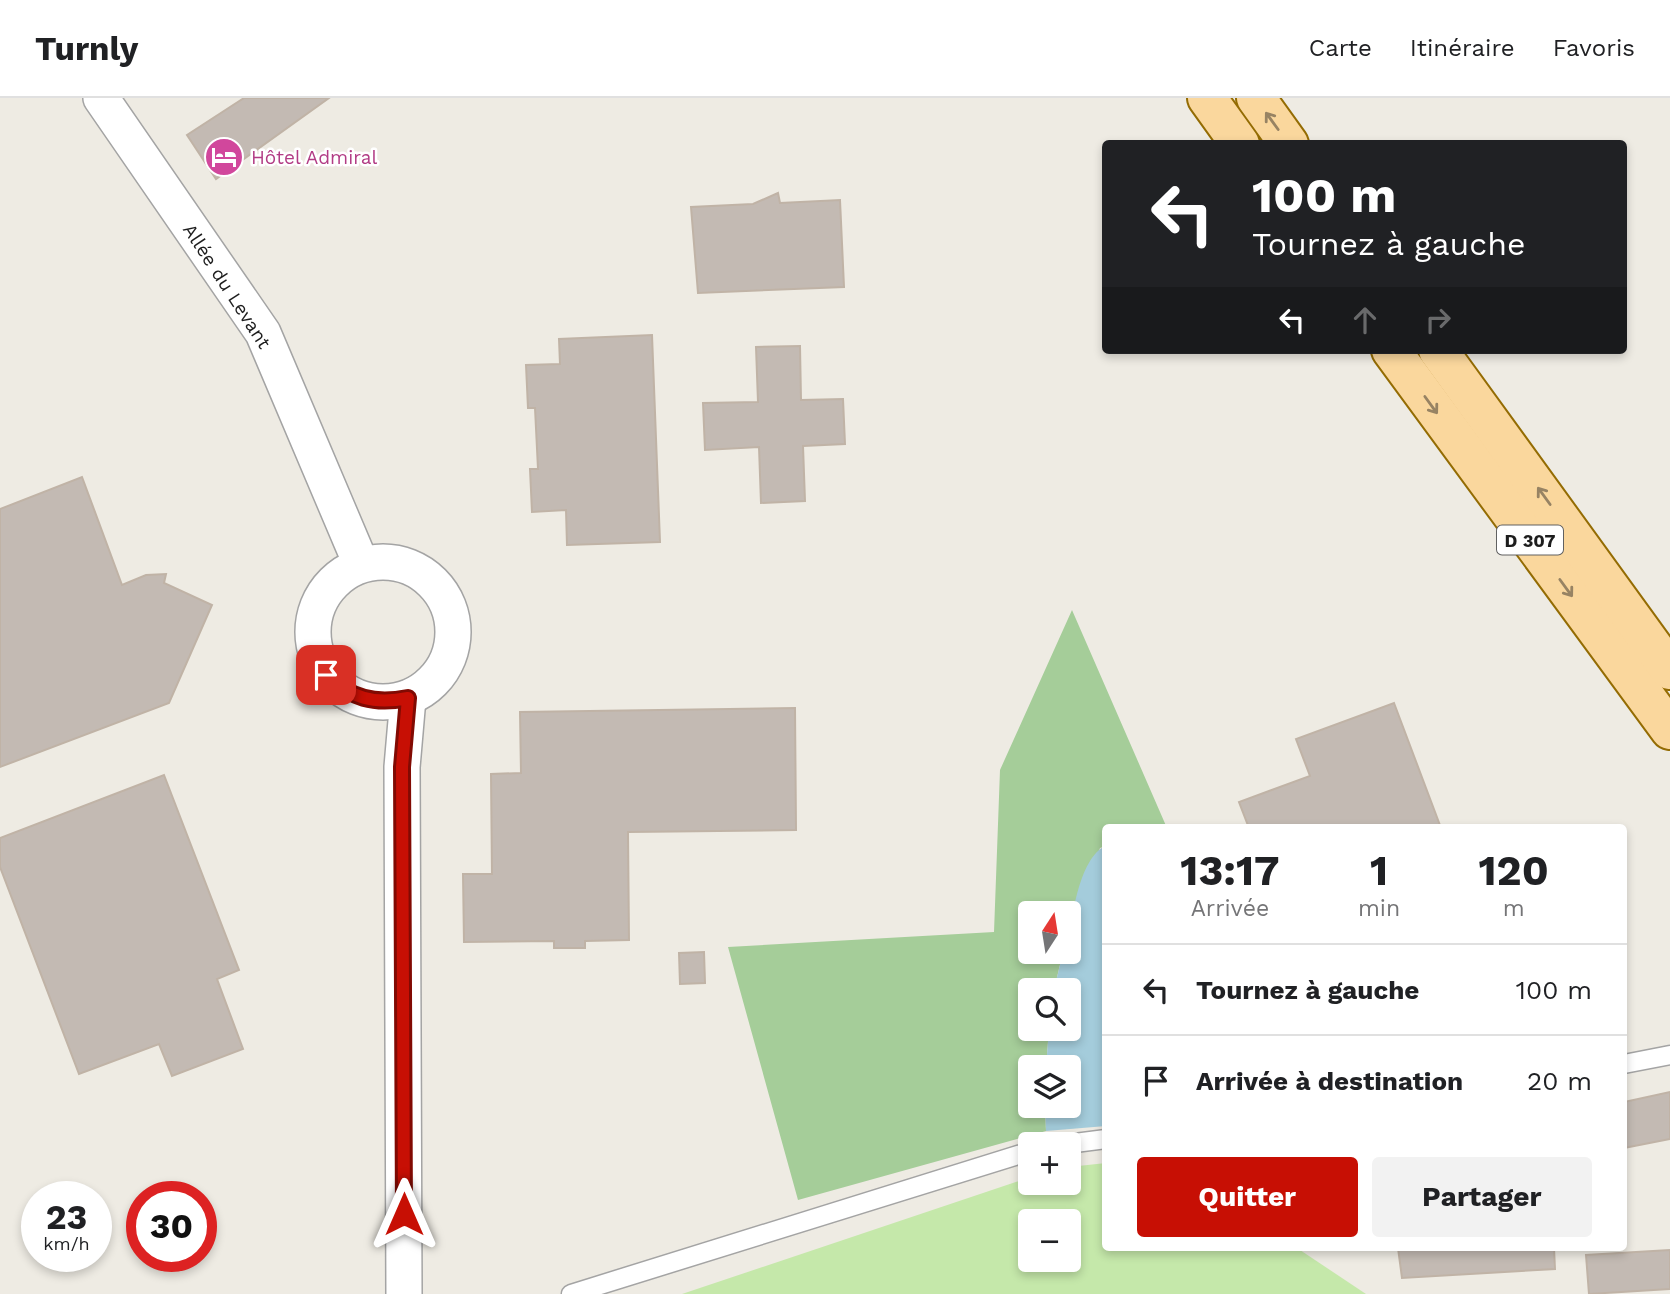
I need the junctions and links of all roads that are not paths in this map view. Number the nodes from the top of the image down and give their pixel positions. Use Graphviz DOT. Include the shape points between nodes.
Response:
graph roads {
  1 [pos="101,98"];
  2 [pos="1208,98"];
  3 [pos="1255,98"];
  4 [pos="1237,140"];
  5 [pos="1286,140"];
  6 [pos="1394,354"];
  7 [pos="1441,354"];
  8 [pos="361,564"];
  9 [pos="1670,670"];
  10 [pos="408,698"];
  11 [pos="1670,730"];
  12 [pos="1670,1055"];
  13 [pos="1627,1062"];
  14 [pos="1102,1140"];
  15 [pos="1081,1142"];
  16 [pos="1018,1155"];
  17 [pos="404,1294"];
  18 [pos="571,1294"];
  1 -- 8 [label="street, Allée du Levant" via="263,333"];
  2 -- 4 [label="main road"];
  5 -- 3 [label="main road, one-way"];
  6 -- 11 [label="main road, D 307, one-way"];
  9 -- 7 [label="main road, D 307, one-way"];
  8 -- 10 [label="street" via="405,565 440,590 450,609 451,652 434,680"];
  8 -- 10 [label="street" via="325,590 315,610 315,655 326,675 342,690 385,703"];
  10 -- 17 [label="street" via="402,767"];
  12 -- 13 [label="lane"];
  14 -- 15 [label="lane"];
  16 -- 18 [label="lane"];
}
